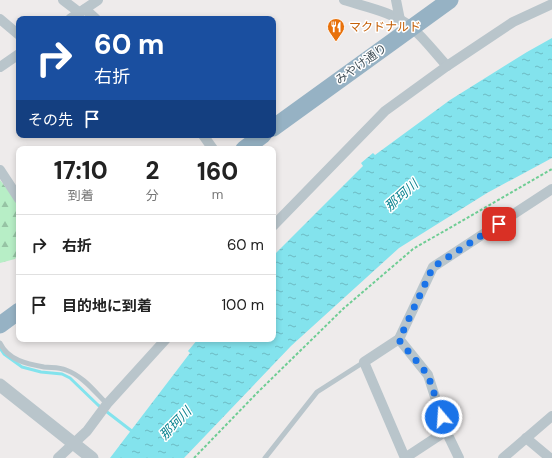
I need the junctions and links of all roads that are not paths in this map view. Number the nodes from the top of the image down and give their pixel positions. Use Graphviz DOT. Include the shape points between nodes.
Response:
graph roads {
  1 [pos="63,0"];
  2 [pos="98,0"];
  3 [pos="344,0"];
  4 [pos="396,0"];
  5 [pos="450,0"];
  6 [pos="552,4"];
  7 [pos="82,11"];
  8 [pos="74,16"];
  9 [pos="91,16"];
  10 [pos="0,19"];
  11 [pos="406,24"];
  12 [pos="16,32"];
  13 [pos="16,56"];
  14 [pos="447,66"];
  15 [pos="0,67"];
  16 [pos="276,126"];
  17 [pos="259,138"];
  18 [pos="248,146"];
  19 [pos="0,170"];
  20 [pos="552,189"];
  21 [pos="16,194"];
  22 [pos="276,223"];
  23 [pos="16,313"];
  24 [pos="0,325"];
  25 [pos="399,340"];
  26 [pos="163,342"];
  27 [pos="0,343"];
  28 [pos="364,362"];
  29 [pos="0,385"];
  30 [pos="106,404"];
  31 [pos="552,416"];
  32 [pos="446,431"];
  33 [pos="526,438"];
  34 [pos="76,445"];
  35 [pos="58,458"];
  36 [pos="92,458"];
  37 [pos="265,458"];
  38 [pos="405,458"];
  39 [pos="459,458"];
  40 [pos="503,458"];
  41 [pos="550,458"];
  1 -- 7 [label="street"];
  2 -- 7 [label="street"];
  3 -- 11 [label="street" via="377,10"];
  4 -- 11 [label="street"];
  5 -- 11 [label="highway, みやけ通り"];
  6 -- 14 [label="street" via="513,22"];
  7 -- 8 [label="street"];
  7 -- 9 [label="street"];
  10 -- 12 [label="street"];
  11 -- 14 [label="street"];
  11 -- 16 [label="highway, みやけ通り"];
  13 -- 15 [label="street"];
  14 -- 22 [label="street" via="385,111"];
  17 -- 18 [label="highway"];
  19 -- 21 [label="street"];
  20 -- 25 [label="street" via="433,267"];
  23 -- 24 [label="highway"];
  25 -- 28 [label="street"];
  25 -- 32 [label="street" via="428,375"];
  26 -- 30 [label="street"];
  27 -- 30 [label="lane" via="18,361 66,369 87,384"];
  28 -- 37 [label="lane" via="317,392"];
  28 -- 38 [label="street"];
  29 -- 34 [label="street"];
  30 -- 34 [label="street"];
  31 -- 33 [label="street"];
  32 -- 38 [label="street"];
  32 -- 39 [label="street"];
  33 -- 40 [label="street"];
  33 -- 41 [label="street"];
  34 -- 35 [label="street"];
  34 -- 36 [label="street"];
}
